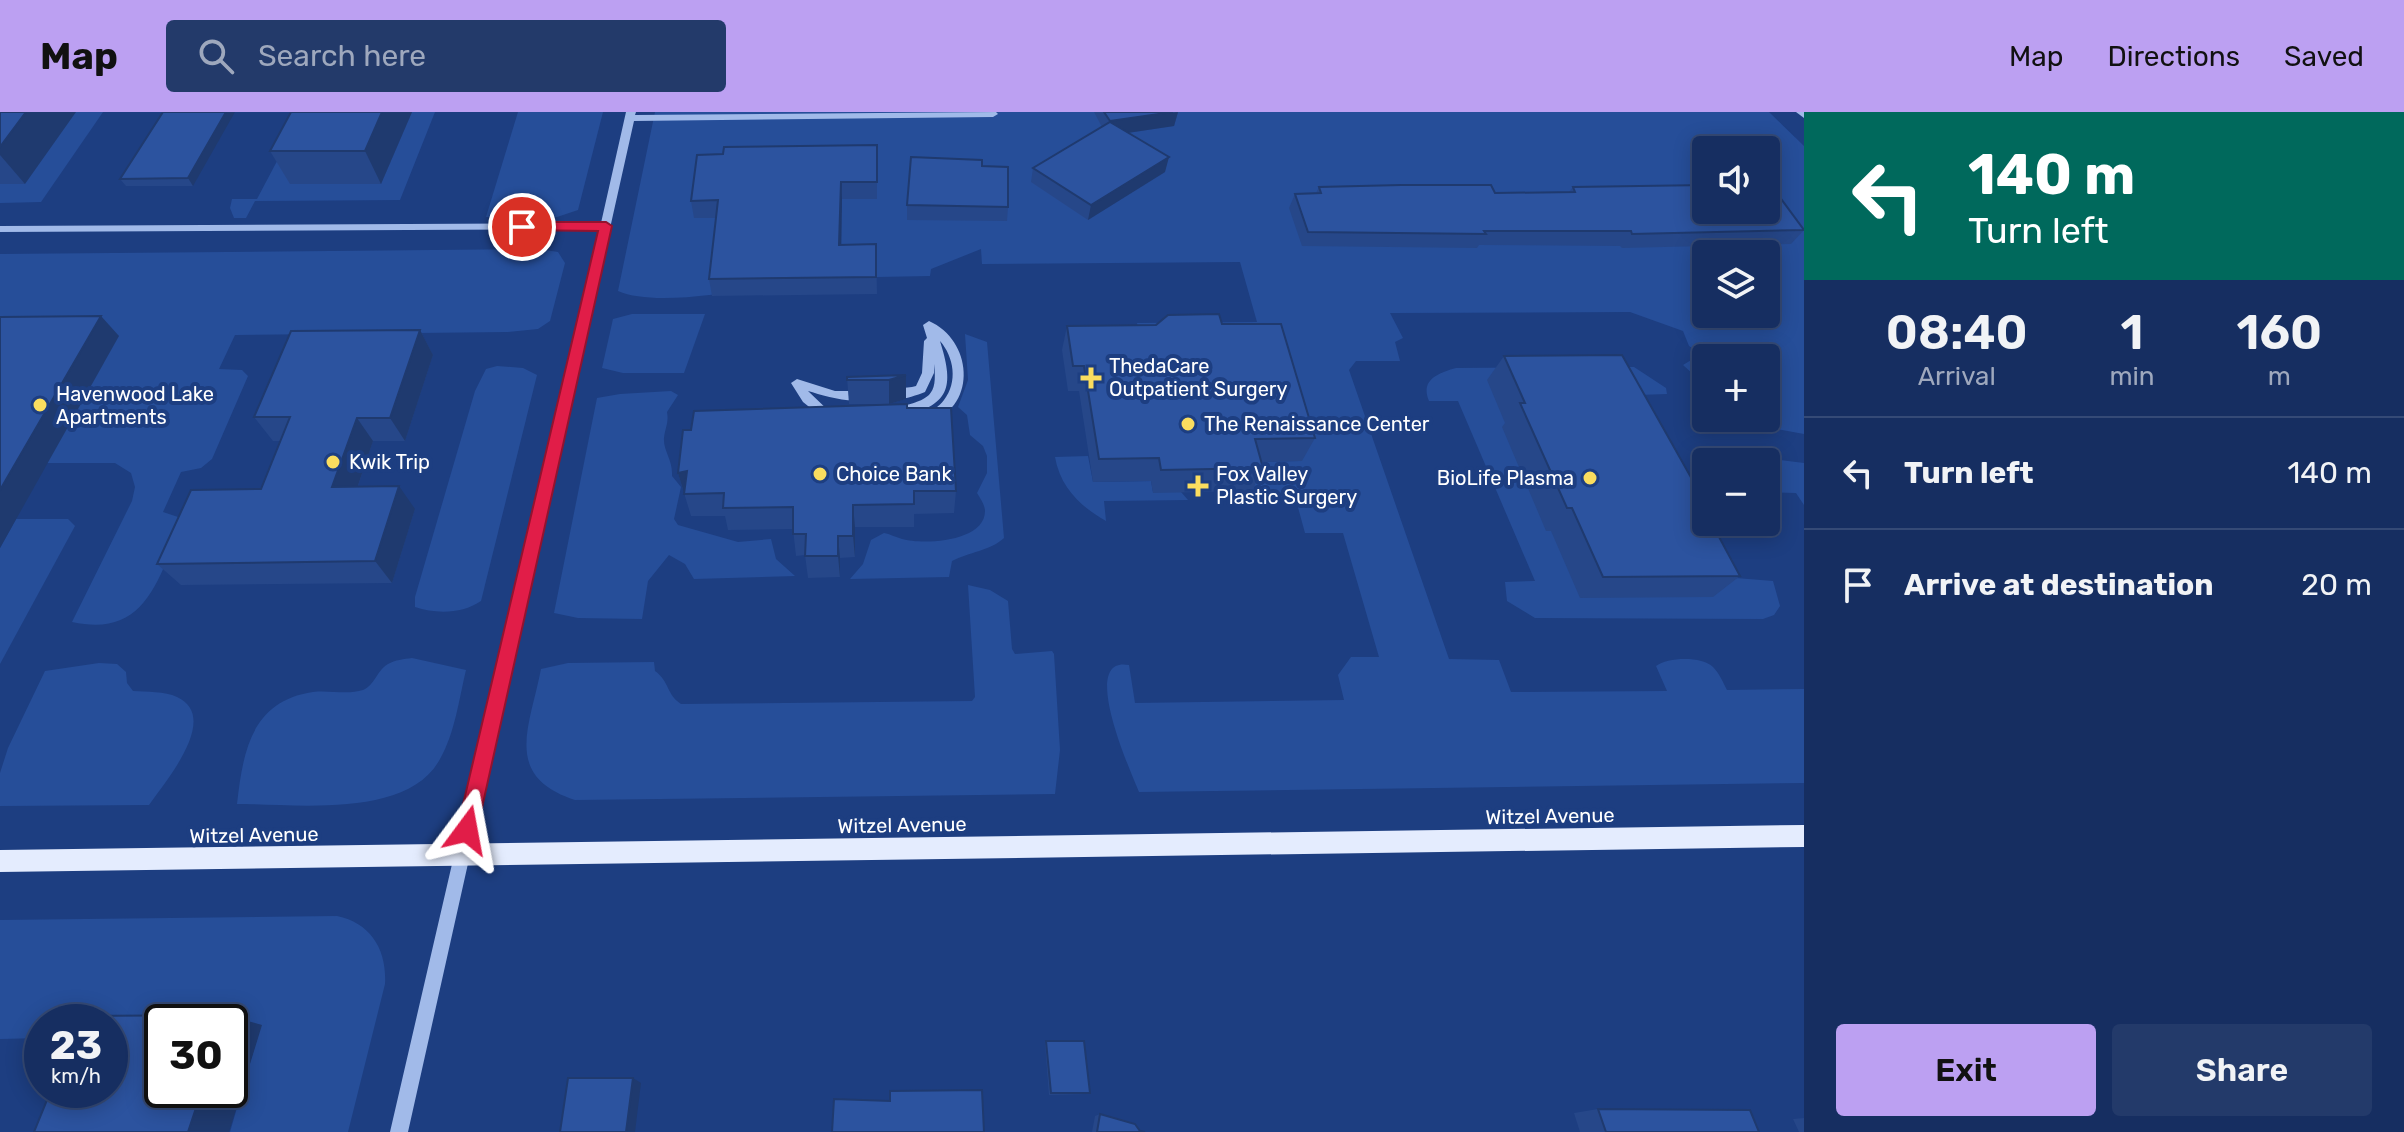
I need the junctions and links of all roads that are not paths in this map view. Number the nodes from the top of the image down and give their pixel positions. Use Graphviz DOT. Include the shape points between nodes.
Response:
graph roads {
  1 [pos="993,114"];
  2 [pos="631,115"];
  3 [pos="606,226"];
  4 [pos="0,229"];
  5 [pos="841,416"];
  6 [pos="893,416"];
  7 [pos="1804,836"];
  8 [pos="461,855"];
  9 [pos="0,861"];
  10 [pos="399,1132"];
  1 -- 2 [label="street"];
  2 -- 3 [label="street"];
  3 -- 4 [label="street"];
  3 -- 8 [label="street"];
  5 -- 6 [label="street" via="822,413 797,383 835,395 921,389 928,373 929,325 956,354 959,373 952,400 926,420"];
  7 -- 8 [label="main road, Witzel Avenue"];
  8 -- 9 [label="main road, Witzel Avenue"];
  8 -- 10 [label="street"];
}
